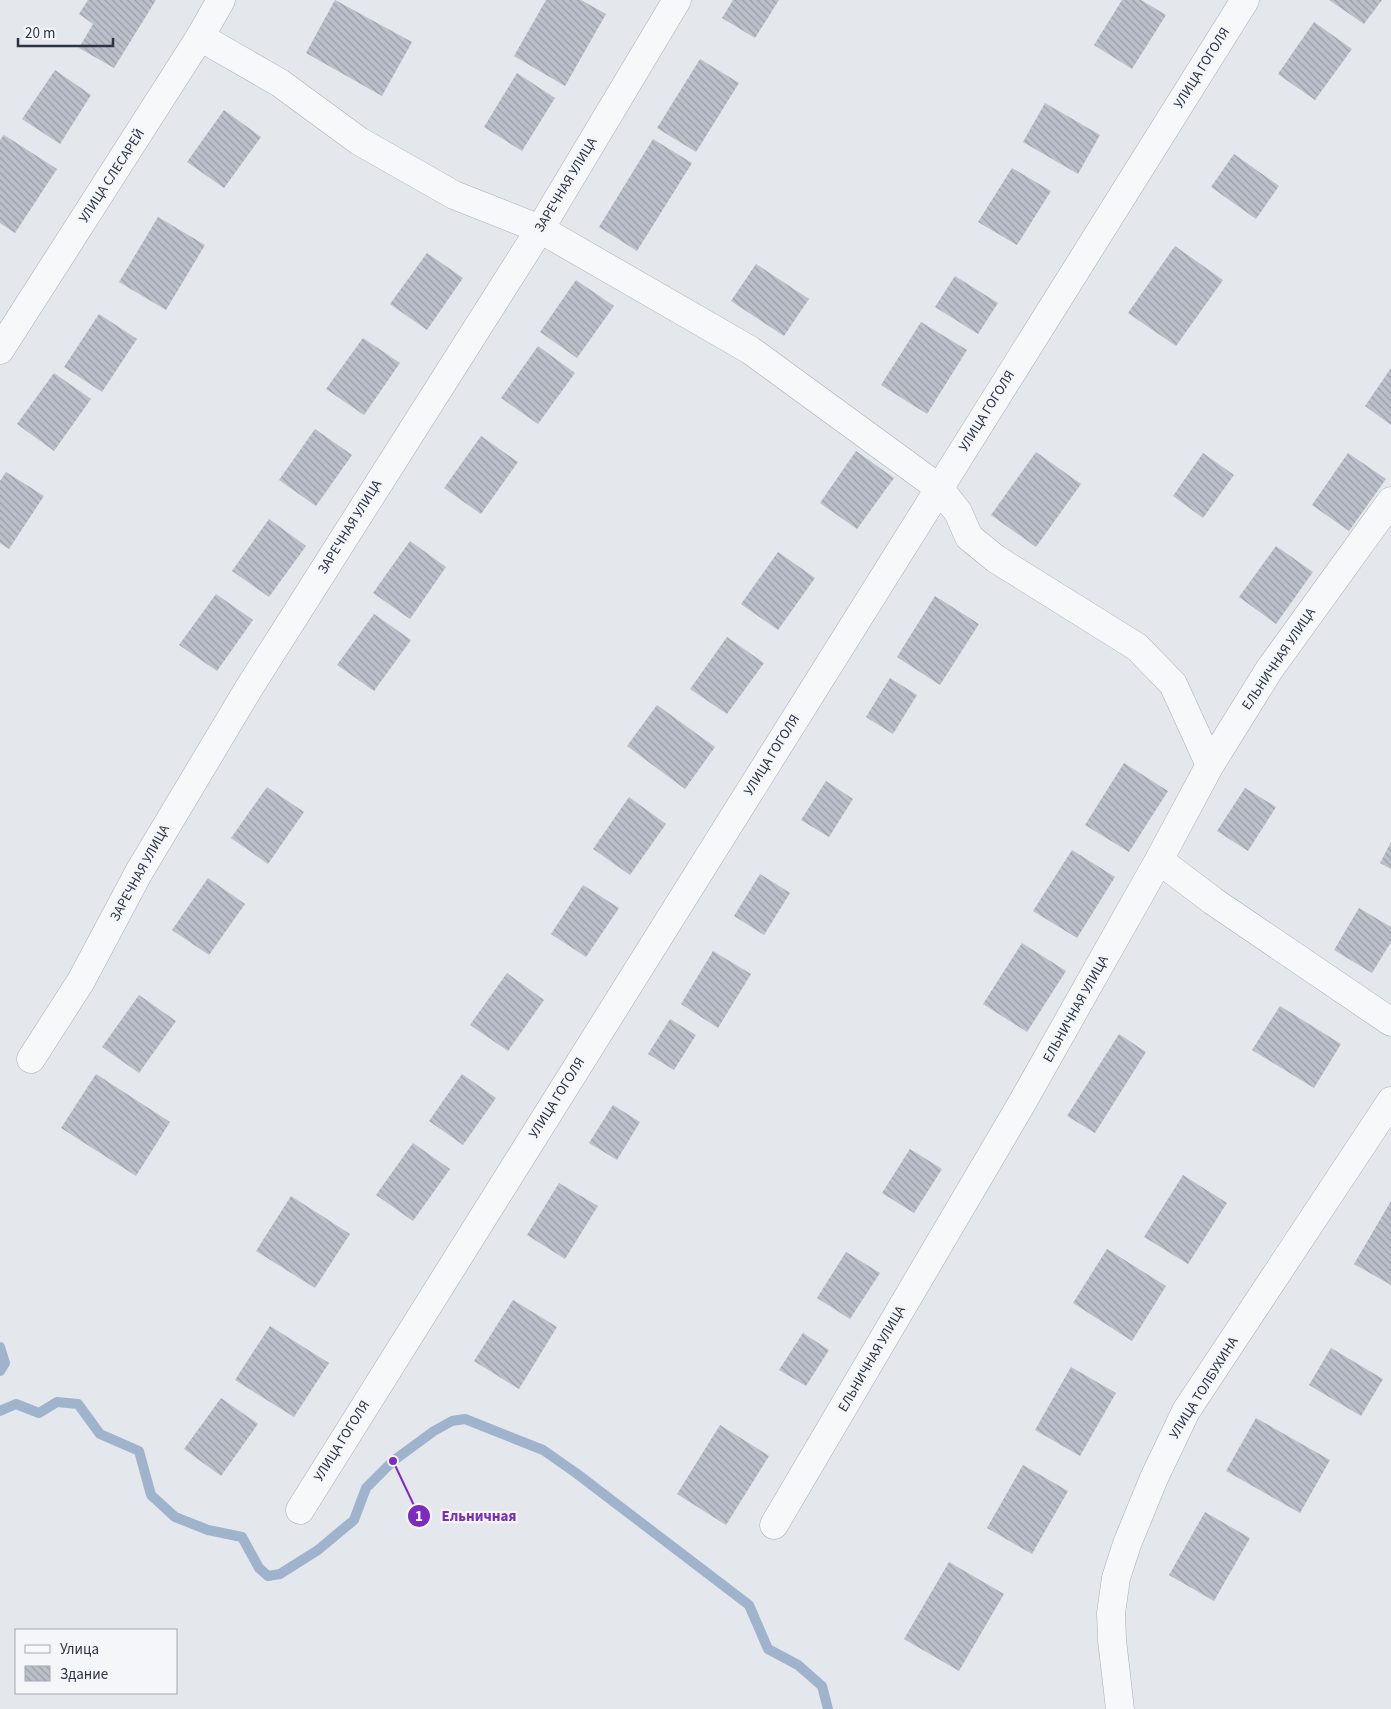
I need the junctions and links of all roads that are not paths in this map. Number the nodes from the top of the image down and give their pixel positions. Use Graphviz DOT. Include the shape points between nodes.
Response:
graph roads {
  1 [pos="221,0"];
  2 [pos="677,0"];
  3 [pos="1245,0"];
  4 [pos="200,36"];
  5 [pos="540,230"];
  6 [pos="0,350"];
  7 [pos="939,488"];
  8 [pos="1391,501"];
  9 [pos="1210,764"];
  10 [pos="1160,860"];
  11 [pos="1391,1022"];
  12 [pos="31,1059"];
  13 [pos="1391,1101"];
  14 [pos="300,1510"];
  15 [pos="774,1525"];
  16 [pos="1120,1709"];
  1 -- 4 [label="street, УЛИЦА СЛЕСАРЕЙ"];
  2 -- 5 [label="street, ЗАРЕЧНАЯ УЛИЦА"];
  3 -- 7 [label="street, УЛИЦА ГОГОЛЯ"];
  4 -- 5 [label="street" via="280,83 359,141 454,195"];
  4 -- 6 [label="street, УЛИЦА СЛЕСАРЕЙ"];
  5 -- 7 [label="street" via="750,350"];
  5 -- 12 [label="street, ЗАРЕЧНАЯ УЛИЦА" via="249,688 139,872 81,981"];
  7 -- 9 [label="street" via="958,512 969,537 996,560 1137,648 1173,684"];
  7 -- 14 [label="street, УЛИЦА ГОГОЛЯ"];
  8 -- 9 [label="street, ЕЛЬНИЧНАЯ УЛИЦА" via="1269,670"];
  9 -- 10 [label="street, ЕЛЬНИЧНАЯ УЛИЦА"];
  10 -- 11 [label="street" via="1213,901"];
  10 -- 15 [label="street, ЕЛЬНИЧНАЯ УЛИЦА" via="1022,1104"];
  13 -- 16 [label="street, УЛИЦА ТОЛБУХИНА" via="1186,1411 1154,1478 1116,1578 1111,1613"];
}
